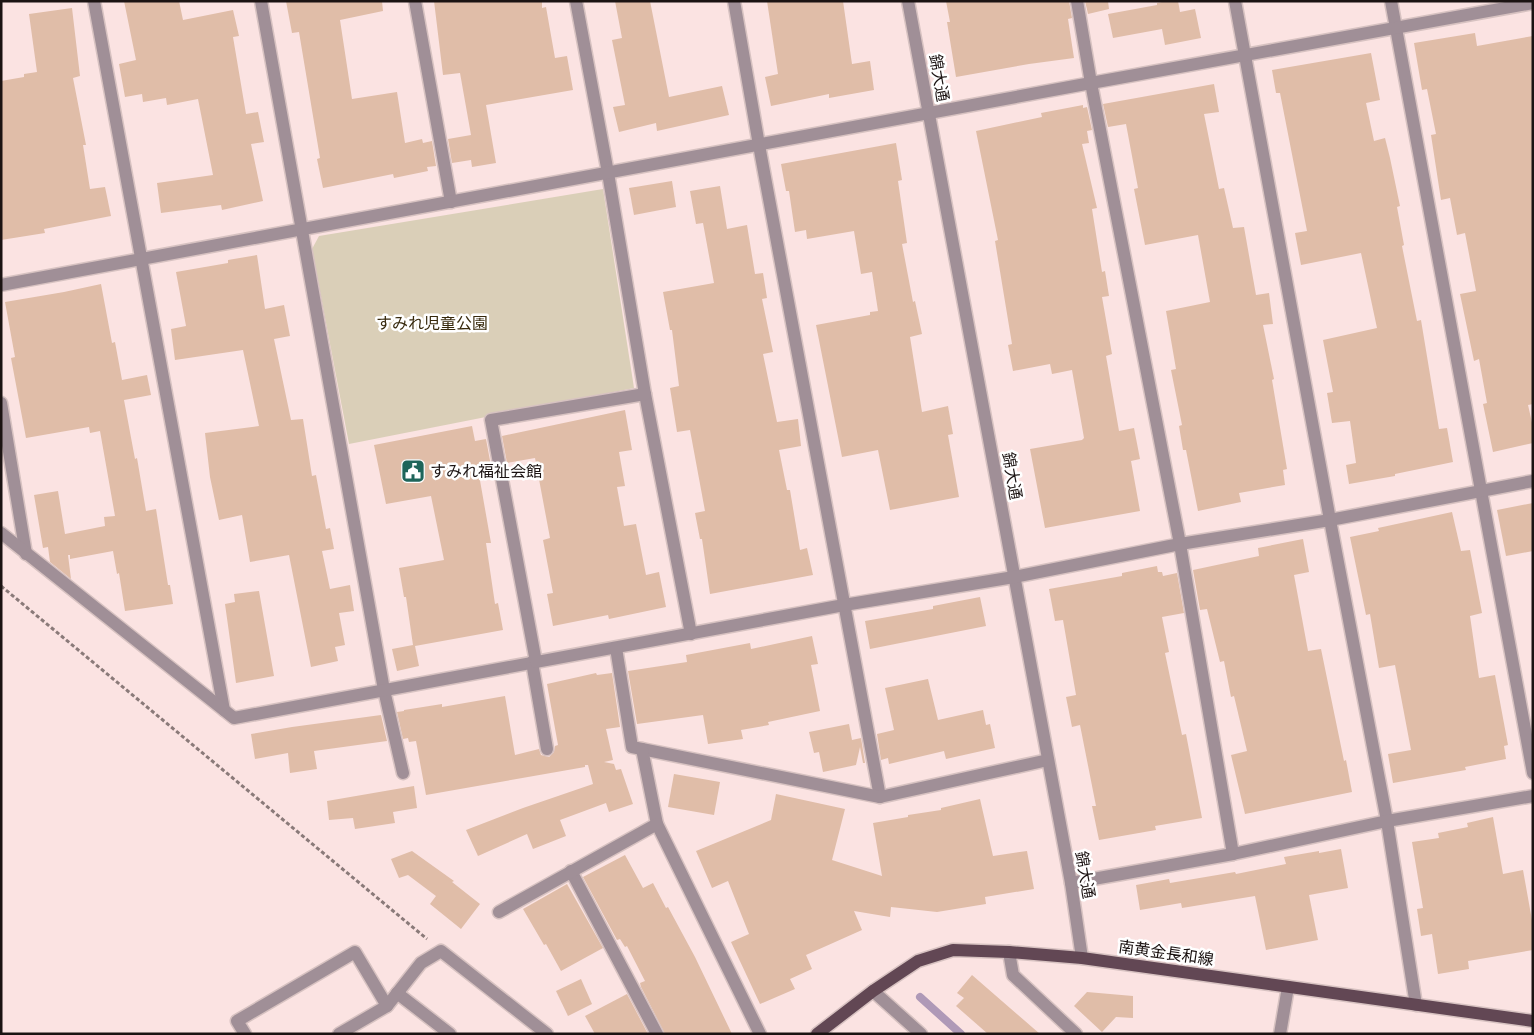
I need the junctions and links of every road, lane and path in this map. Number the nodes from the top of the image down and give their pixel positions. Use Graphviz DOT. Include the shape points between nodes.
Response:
graph roads {
  1 [pos="94,1"];
  2 [pos="261,1"];
  3 [pos="415,1"];
  4 [pos="576,1"];
  5 [pos="734,1"];
  6 [pos="908,1"];
  7 [pos="1077,1"];
  8 [pos="1235,1"];
  9 [pos="1391,1"];
  10 [pos="1533,3"];
  11 [pos="1396,29"];
  12 [pos="1245,56"];
  13 [pos="1091,83"];
  14 [pos="929,114"];
  15 [pos="759,145"];
  16 [pos="608,172"];
  17 [pos="451,202"];
  18 [pos="302,229"];
  19 [pos="140,259"];
  20 [pos="1,285"];
  21 [pos="645,394"];
  22 [pos="1,403"];
  23 [pos="1533,481"];
  24 [pos="1480,491"];
  25 [pos="1330,520"];
  26 [pos="1,534"];
  27 [pos="1180,544"];
  28 [pos="26,554"];
  29 [pos="1014,577"];
  30 [pos="1,586"];
  31 [pos="844,605"];
  32 [pos="691,634"];
  33 [pos="616,648"];
  34 [pos="534,662"];
  35 [pos="384,690"];
  36 [pos="224,710"];
  37 [pos="547,749"];
  38 [pos="642,749"];
  39 [pos="1048,760"];
  40 [pos="403,773"];
  41 [pos="1533,773"];
  42 [pos="1533,796"];
  43 [pos="880,797"];
  44 [pos="1387,821"];
  45 [pos="657,824"];
  46 [pos="1233,854"];
  47 [pos="571,871"];
  48 [pos="1071,884"];
  49 [pos="499,912"];
  50 [pos="440,951"];
  51 [pos="1009,952"];
  52 [pos="1082,958"];
  53 [pos="1288,987"];
  54 [pos="874,991"];
  55 [pos="397,993"];
  56 [pos="1416,1005"];
  57 [pos="387,1006"];
  58 [pos="1533,1021"];
  59 [pos="245,1034"];
  60 [pos="339,1034"];
  61 [pos="450,1034"];
  62 [pos="547,1034"];
  63 [pos="656,1034"];
  64 [pos="760,1034"];
  65 [pos="817,1034"];
  66 [pos="922,1034"];
  67 [pos="1076,1034"];
  68 [pos="1280,1034"];
  1 -- 19 [label="street"];
  2 -- 18 [label="street"];
  3 -- 17 [label="street"];
  4 -- 16 [label="street"];
  5 -- 15 [label="street"];
  6 -- 14 [label="street, 錦大通"];
  7 -- 13 [label="street"];
  8 -- 12 [label="street"];
  9 -- 11 [label="street"];
  10 -- 11 [label="street"];
  11 -- 12 [label="street"];
  11 -- 24 [label="street"];
  12 -- 13 [label="street"];
  12 -- 25 [label="street"];
  13 -- 14 [label="street"];
  13 -- 27 [label="street"];
  14 -- 15 [label="street"];
  14 -- 29 [label="street, 錦大通"];
  15 -- 16 [label="street"];
  15 -- 31 [label="street"];
  16 -- 17 [label="street"];
  16 -- 21 [label="street"];
  17 -- 18 [label="street"];
  18 -- 19 [label="street"];
  18 -- 35 [label="street"];
  19 -- 20 [label="street"];
  19 -- 36 [label="street"];
  21 -- 32 [label="street"];
  21 -- 34 [label="street" via="491,420"];
  22 -- 28 [label="street"];
  23 -- 24 [label="street"];
  24 -- 25 [label="street"];
  24 -- 41 [label="street"];
  25 -- 27 [label="street"];
  25 -- 44 [label="street"];
  26 -- 28 [label="street"];
  27 -- 29 [label="street"];
  27 -- 46 [label="street"];
  28 -- 36 [label="street"];
  29 -- 31 [label="street"];
  29 -- 39 [label="street, 錦大通"];
  30 -- 50 [label="path"];
  31 -- 32 [label="street"];
  31 -- 43 [label="street"];
  32 -- 33 [label="street"];
  33 -- 34 [label="street"];
  33 -- 38 [label="street" via="632,747"];
  34 -- 35 [label="street"];
  34 -- 37 [label="street"];
  35 -- 36 [label="street" via="234,718"];
  35 -- 40 [label="street"];
  38 -- 43 [label="street"];
  38 -- 45 [label="street"];
  39 -- 43 [label="street"];
  39 -- 48 [label="street, 錦大通"];
  42 -- 44 [label="street"];
  44 -- 46 [label="street"];
  44 -- 56 [label="street"];
  45 -- 47 [label="street"];
  45 -- 64 [label="street"];
  46 -- 48 [label="street"];
  47 -- 49 [label="street"];
  47 -- 63 [label="street"];
  48 -- 52 [label="street, 錦大通"];
  50 -- 55 [label="street" via="421,963"];
  50 -- 62 [label="street"];
  51 -- 52 [label="main road, 南黄金長和線"];
  51 -- 54 [label="main road, 南黄金長和線" via="953,950 918,961"];
  51 -- 67 [label="street" via="1012,975"];
  52 -- 53 [label="main road, 南黄金長和線"];
  53 -- 56 [label="main road, 南黄金長和線"];
  53 -- 68 [label="street"];
  54 -- 65 [label="main road, 南黄金長和線"];
  54 -- 66 [label="street"];
  55 -- 57 [label="street"];
  55 -- 61 [label="street"];
  56 -- 58 [label="main road, 南黄金長和線"];
  57 -- 59 [label="street" via="355,952 238,1021"];
  57 -- 60 [label="street"];
}
